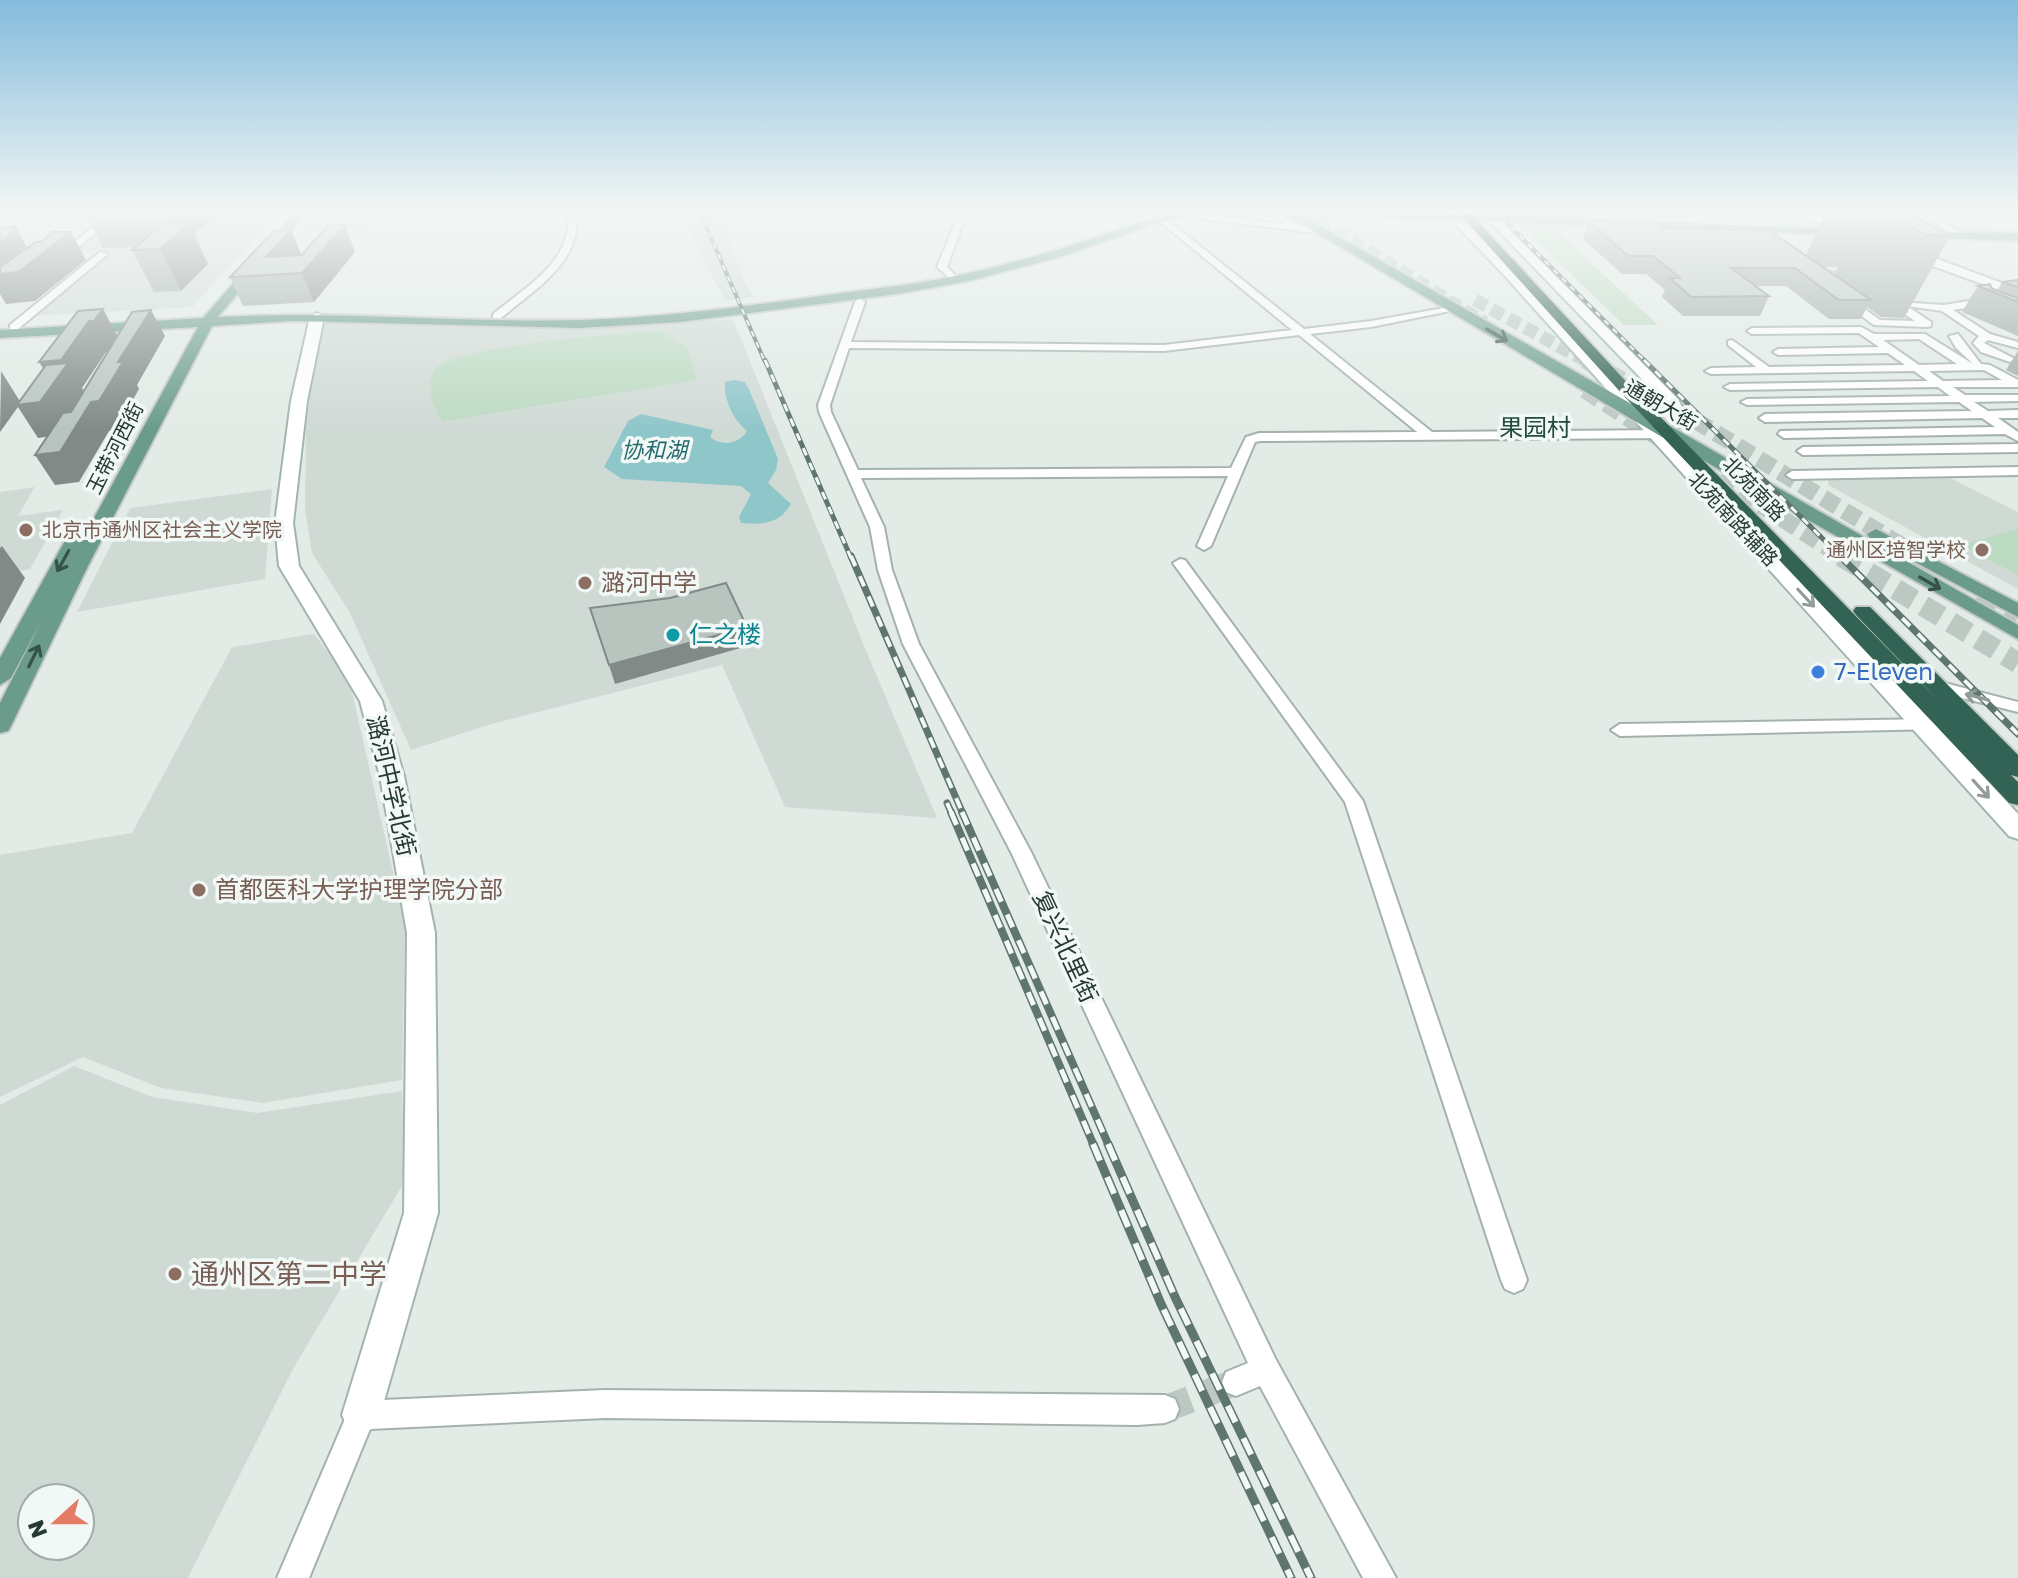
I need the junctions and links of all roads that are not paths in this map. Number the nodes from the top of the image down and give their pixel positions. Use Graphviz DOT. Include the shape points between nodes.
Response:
graph roads {
  1 [pos="64,284"];
  2 [pos="230,284"];
  3 [pos="234,284"];
  4 [pos="532,284"];
  5 [pos="911,284"];
  6 [pos="924,284"];
  7 [pos="1247,284"];
  8 [pos="1407,284"];
  9 [pos="1436,284"];
  10 [pos="1523,284"];
  11 [pos="1528,284"];
  12 [pos="1549,284"];
  13 [pos="1823,284"];
  14 [pos="1866,284"];
  15 [pos="1997,284"];
  16 [pos="2018,293"];
  17 [pos="1895,301"];
  18 [pos="860,302"];
  19 [pos="1451,308"];
  20 [pos="1944,308"];
  21 [pos="1981,311"];
  22 [pos="2008,312"];
  23 [pos="1914,315"];
  24 [pos="497,316"];
  25 [pos="203,317"];
  26 [pos="317,317"];
  27 [pos="5,329"];
  28 [pos="1300,332"];
  29 [pos="1954,336"];
  30 [pos="1986,336"];
  31 [pos="1872,337"];
  32 [pos="1732,343"];
  33 [pos="847,345"];
  34 [pos="2018,345"];
  35 [pos="1550,348"];
  36 [pos="1941,349"];
  37 [pos="1891,350"];
  38 [pos="1778,352"];
  39 [pos="1563,355"];
  40 [pos="2014,360"];
  41 [pos="1969,367"];
  42 [pos="1982,367"];
  43 [pos="1917,368"];
  44 [pos="1766,370"];
  45 [pos="1801,370"];
  46 [pos="1604,378"];
  47 [pos="1941,384"];
  48 [pos="2017,384"];
  49 [pos="1730,387"];
  50 [pos="1628,392"];
  51 [pos="2018,398"];
  52 [pos="1963,399"];
  53 [pos="1747,402"];
  54 [pos="1985,414"];
  55 [pos="2018,414"];
  56 [pos="1640,418"];
  57 [pos="1765,418"];
  58 [pos="1668,431"];
  59 [pos="1784,434"];
  60 [pos="2014,434"];
  61 [pos="1428,435"];
  62 [pos="2018,448"];
  63 [pos="1803,451"];
  64 [pos="1714,460"];
  65 [pos="2018,471"];
  66 [pos="1236,472"];
  67 [pos="853,474"];
  68 [pos="1829,474"];
  69 [pos="1792,475"];
  70 [pos="1204,546"];
  71 [pos="1180,563"];
  72 [pos="2018,611"];
  73 [pos="2018,633"];
  74 [pos="0,678"];
  75 [pos="1937,686"];
  76 [pos="2018,707"];
  77 [pos="1923,725"];
  78 [pos="1950,725"];
  79 [pos="0,726"];
  80 [pos="1620,730"];
  81 [pos="2018,769"];
  82 [pos="2018,797"];
  83 [pos="2018,830"];
  84 [pos="1514,1280"];
  85 [pos="1266,1370"];
  86 [pos="1236,1382"];
  87 [pos="1165,1409"];
  88 [pos="361,1415"];
  89 [pos="293,1578"];
  90 [pos="1380,1578"];
  1 -- 27 [label="street"];
  2 -- 25 [label="main road"];
  3 -- 25 [label="main road"];
  4 -- 24 [label="street"];
  5 -- 24 [label="main road" via="679,314"];
  6 -- 26 [label="main road" via="733,312 579,324"];
  7 -- 28 [label="street"];
  8 -- 19 [label="main road, 通朝大街"];
  9 -- 35 [label="main road"];
  10 -- 46 [label="street, 北苑南路辅路"];
  11 -- 50 [label="highway"];
  12 -- 58 [label="highway, 北苑南路"];
  13 -- 23 [label="street" via="1878,323 1927,324"];
  14 -- 17 [label="street"];
  15 -- 16 [label="street"];
  16 -- 20 [label="street"];
  17 -- 20 [label="street"];
  17 -- 23 [label="street"];
  18 -- 33 [label="street, 复兴北里街"];
  19 -- 28 [label="street"];
  19 -- 56 [label="main road, 通朝大街, one-way"];
  20 -- 23 [label="street"];
  20 -- 30 [label="street"];
  21 -- 22 [label="street"];
  24 -- 25 [label="main road" via="300,311"];
  25 -- 26 [label="main road"];
  25 -- 27 [label="main road"];
  25 -- 74 [label="main road, 玉带河西街, one-way"];
  79 -- 25 [label="main road, 玉带河西街, one-way"];
  26 -- 88 [label="street, 潞河中学北街" via="299,401 284,523 289,566 371,701 392,776 421,933 421,1213"];
  28 -- 33 [label="street" via="1164,348"];
  28 -- 61 [label="street"];
  29 -- 42 [label="street"];
  30 -- 34 [label="street"];
  30 -- 40 [label="street" via="1978,343 1985,350"];
  31 -- 36 [label="street" via="1921,336"];
  31 -- 37 [label="street"];
  31 -- 38 [label="street" via="1861,330 1752,331"];
  32 -- 44 [label="street"];
  33 -- 67 [label="street, 复兴北里街" via="824,405"];
  36 -- 37 [label="street"];
  36 -- 41 [label="street"];
  37 -- 38 [label="street"];
  37 -- 43 [label="street"];
  38 -- 45 [label="street"];
  39 -- 46 [label="main road, 通朝大街"];
  41 -- 42 [label="street"];
  41 -- 43 [label="street"];
  42 -- 48 [label="street"];
  43 -- 45 [label="street"];
  43 -- 47 [label="street"];
  44 -- 45 [label="street"];
  44 -- 49 [label="street" via="1711,371"];
  46 -- 50 [label="main road, 通朝大街"];
  46 -- 56 [label="street, 北苑南路辅路"];
  47 -- 48 [label="street"];
  47 -- 49 [label="street"];
  47 -- 52 [label="street"];
  49 -- 53 [label="street"];
  50 -- 58 [label="main road, 通朝大街"];
  51 -- 52 [label="street"];
  52 -- 53 [label="street"];
  52 -- 54 [label="street"];
  53 -- 57 [label="street"];
  54 -- 55 [label="street"];
  54 -- 57 [label="street"];
  54 -- 60 [label="street"];
  56 -- 58 [label="street, 北苑南路辅路"];
  57 -- 59 [label="street"];
  58 -- 61 [label="street"];
  58 -- 64 [label="highway, 北苑南路"];
  58 -- 72 [label="main road, 通朝大街"];
  58 -- 77 [label="street, 北苑南路辅路, one-way"];
  58 -- 78 [label="highway, 北苑南路"];
  59 -- 60 [label="street"];
  59 -- 63 [label="street"];
  61 -- 66 [label="street" via="1259,437 1250,440"];
  62 -- 63 [label="street"];
  63 -- 68 [label="street"];
  64 -- 73 [label="main road, 通朝大街, one-way"];
  64 -- 75 [label="highway, 北苑南路"];
  65 -- 68 [label="street"];
  66 -- 67 [label="street"];
  66 -- 70 [label="street"];
  67 -- 85 [label="street, 复兴北里街" via="877,527 885,570 911,644 1021,852"];
  68 -- 69 [label="street"];
  71 -- 84 [label="street" via="1354,801"];
  76 -- 75 [label="street, one-way"];
  75 -- 81 [label="highway, 北苑南路"];
  77 -- 78 [label="street"];
  77 -- 80 [label="street"];
  77 -- 83 [label="street, 北苑南路辅路, one-way"];
  78 -- 82 [label="highway, 北苑南路"];
  85 -- 86 [label="street"];
  85 -- 90 [label="street, 复兴北里街"];
  87 -- 88 [label="street" via="605,1404"];
  88 -- 89 [label="street"];
}
